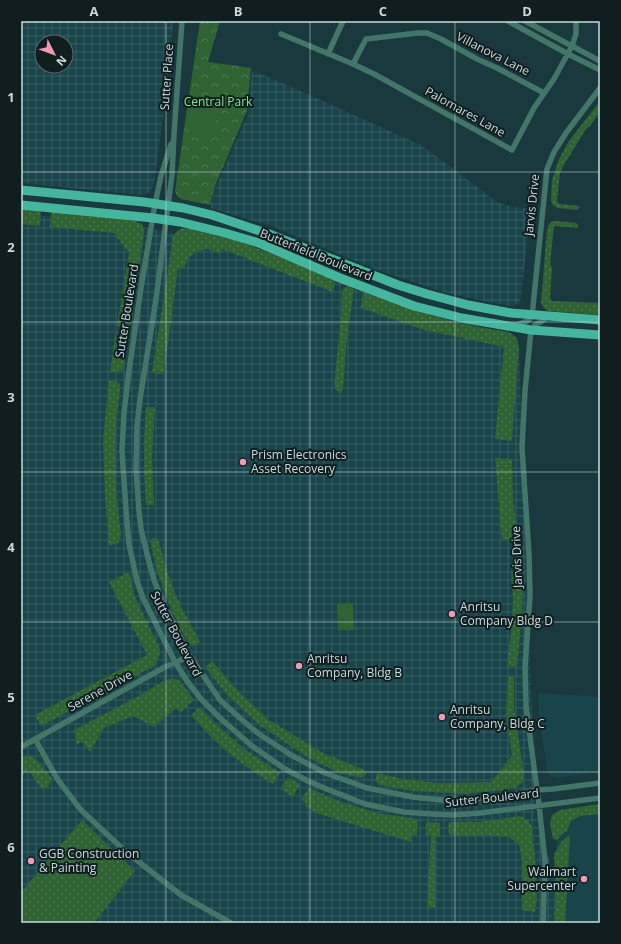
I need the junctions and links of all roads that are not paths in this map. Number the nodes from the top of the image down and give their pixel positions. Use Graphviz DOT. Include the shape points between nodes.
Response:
graph roads {
  1 [pos="182,21"];
  2 [pos="344,21"];
  3 [pos="508,21"];
  4 [pos="525,21"];
  5 [pos="576,21"];
  6 [pos="281,34"];
  7 [pos="572,46"];
  8 [pos="328,54"];
  9 [pos="568,54"];
  10 [pos="600,61"];
  11 [pos="354,64"];
  12 [pos="600,70"];
  13 [pos="600,88"];
  14 [pos="544,93"];
  15 [pos="174,134"];
  16 [pos="21,190"];
  17 [pos="155,204"];
  18 [pos="21,205"];
  19 [pos="168,206"];
  20 [pos="153,218"];
  21 [pos="166,220"];
  22 [pos="532,316"];
  23 [pos="547,316"];
  24 [pos="600,320"];
  25 [pos="511,326"];
  26 [pos="531,330"];
  27 [pos="600,335"];
  28 [pos="190,656"];
  29 [pos="176,662"];
  30 [pos="35,739"];
  31 [pos="21,747"];
  32 [pos="600,784"];
  33 [pos="537,790"];
  34 [pos="600,798"];
  35 [pos="539,805"];
  36 [pos="230,923"];
  37 [pos="543,923"];
  1 -- 15 [label="street, Sutter Place"];
  2 -- 8 [label="street"];
  3 -- 9 [label="street"];
  4 -- 7 [label="street"];
  5 -- 7 [label="street, Palomares Lane" via="576,34"];
  6 -- 8 [label="street, Palomares Lane"];
  7 -- 9 [label="street, Palomares Lane"];
  7 -- 10 [label="street"];
  8 -- 11 [label="street, Palomares Lane"];
  9 -- 12 [label="street"];
  9 -- 14 [label="street, Palomares Lane"];
  11 -- 14 [label="street, Villanova Lane" via="366,39 427,33"];
  11 -- 14 [label="street, Palomares Lane" via="512,150"];
  13 -- 22 [label="street, Jarvis Drive" via="566,133 547,169"];
  15 -- 17 [label="street, Sutter Place"];
  15 -- 19 [label="street, Sutter Place"];
  16 -- 17 [label="main road, Butterfield Boulevard"];
  17 -- 19 [label="main road, Butterfield Boulevard"];
  17 -- 20 [label="street, Sutter Place"];
  18 -- 20 [label="main road, Butterfield Boulevard"];
  19 -- 21 [label="street, Sutter Place"];
  19 -- 22 [label="main road, Butterfield Boulevard" via="212,215 269,234 427,294 468,305"];
  20 -- 21 [label="main road, Butterfield Boulevard"];
  20 -- 29 [label="street, Sutter Boulevard" via="128,378 122,451 129,544 137,581"];
  21 -- 25 [label="main road, Butterfield Boulevard" via="259,243 352,283 414,306 462,318"];
  21 -- 28 [label="street, Sutter Boulevard" via="140,399 136,469 141,529 154,580"];
  22 -- 23 [label="main road, Butterfield Boulevard"];
  22 -- 25 [label="street" via="527,321"];
  23 -- 24 [label="main road, Butterfield Boulevard"];
  23 -- 26 [label="street"];
  25 -- 26 [label="main road, Butterfield Boulevard"];
  26 -- 27 [label="main road, Butterfield Boulevard"];
  26 -- 33 [label="street, Jarvis Drive" via="522,448 530,596 525,667 526,706"];
  28 -- 29 [label="street, Serene Drive"];
  28 -- 33 [label="street, Sutter Boulevard" via="220,700 241,719 291,755 325,773 367,788 441,800 469,800"];
  29 -- 30 [label="street, Serene Drive"];
  29 -- 35 [label="street, Sutter Boulevard" via="201,699 252,746 285,769 343,796 385,809 428,814 480,813"];
  30 -- 31 [label="street, Serene Drive"];
  30 -- 36 [label="street" via="58,780 82,810 125,851 181,895"];
  32 -- 33 [label="street, Sutter Boulevard"];
  33 -- 35 [label="street, Jarvis Drive"];
  34 -- 35 [label="street, Sutter Boulevard"];
  35 -- 37 [label="street, Jarvis Drive" via="545,861"];
}
